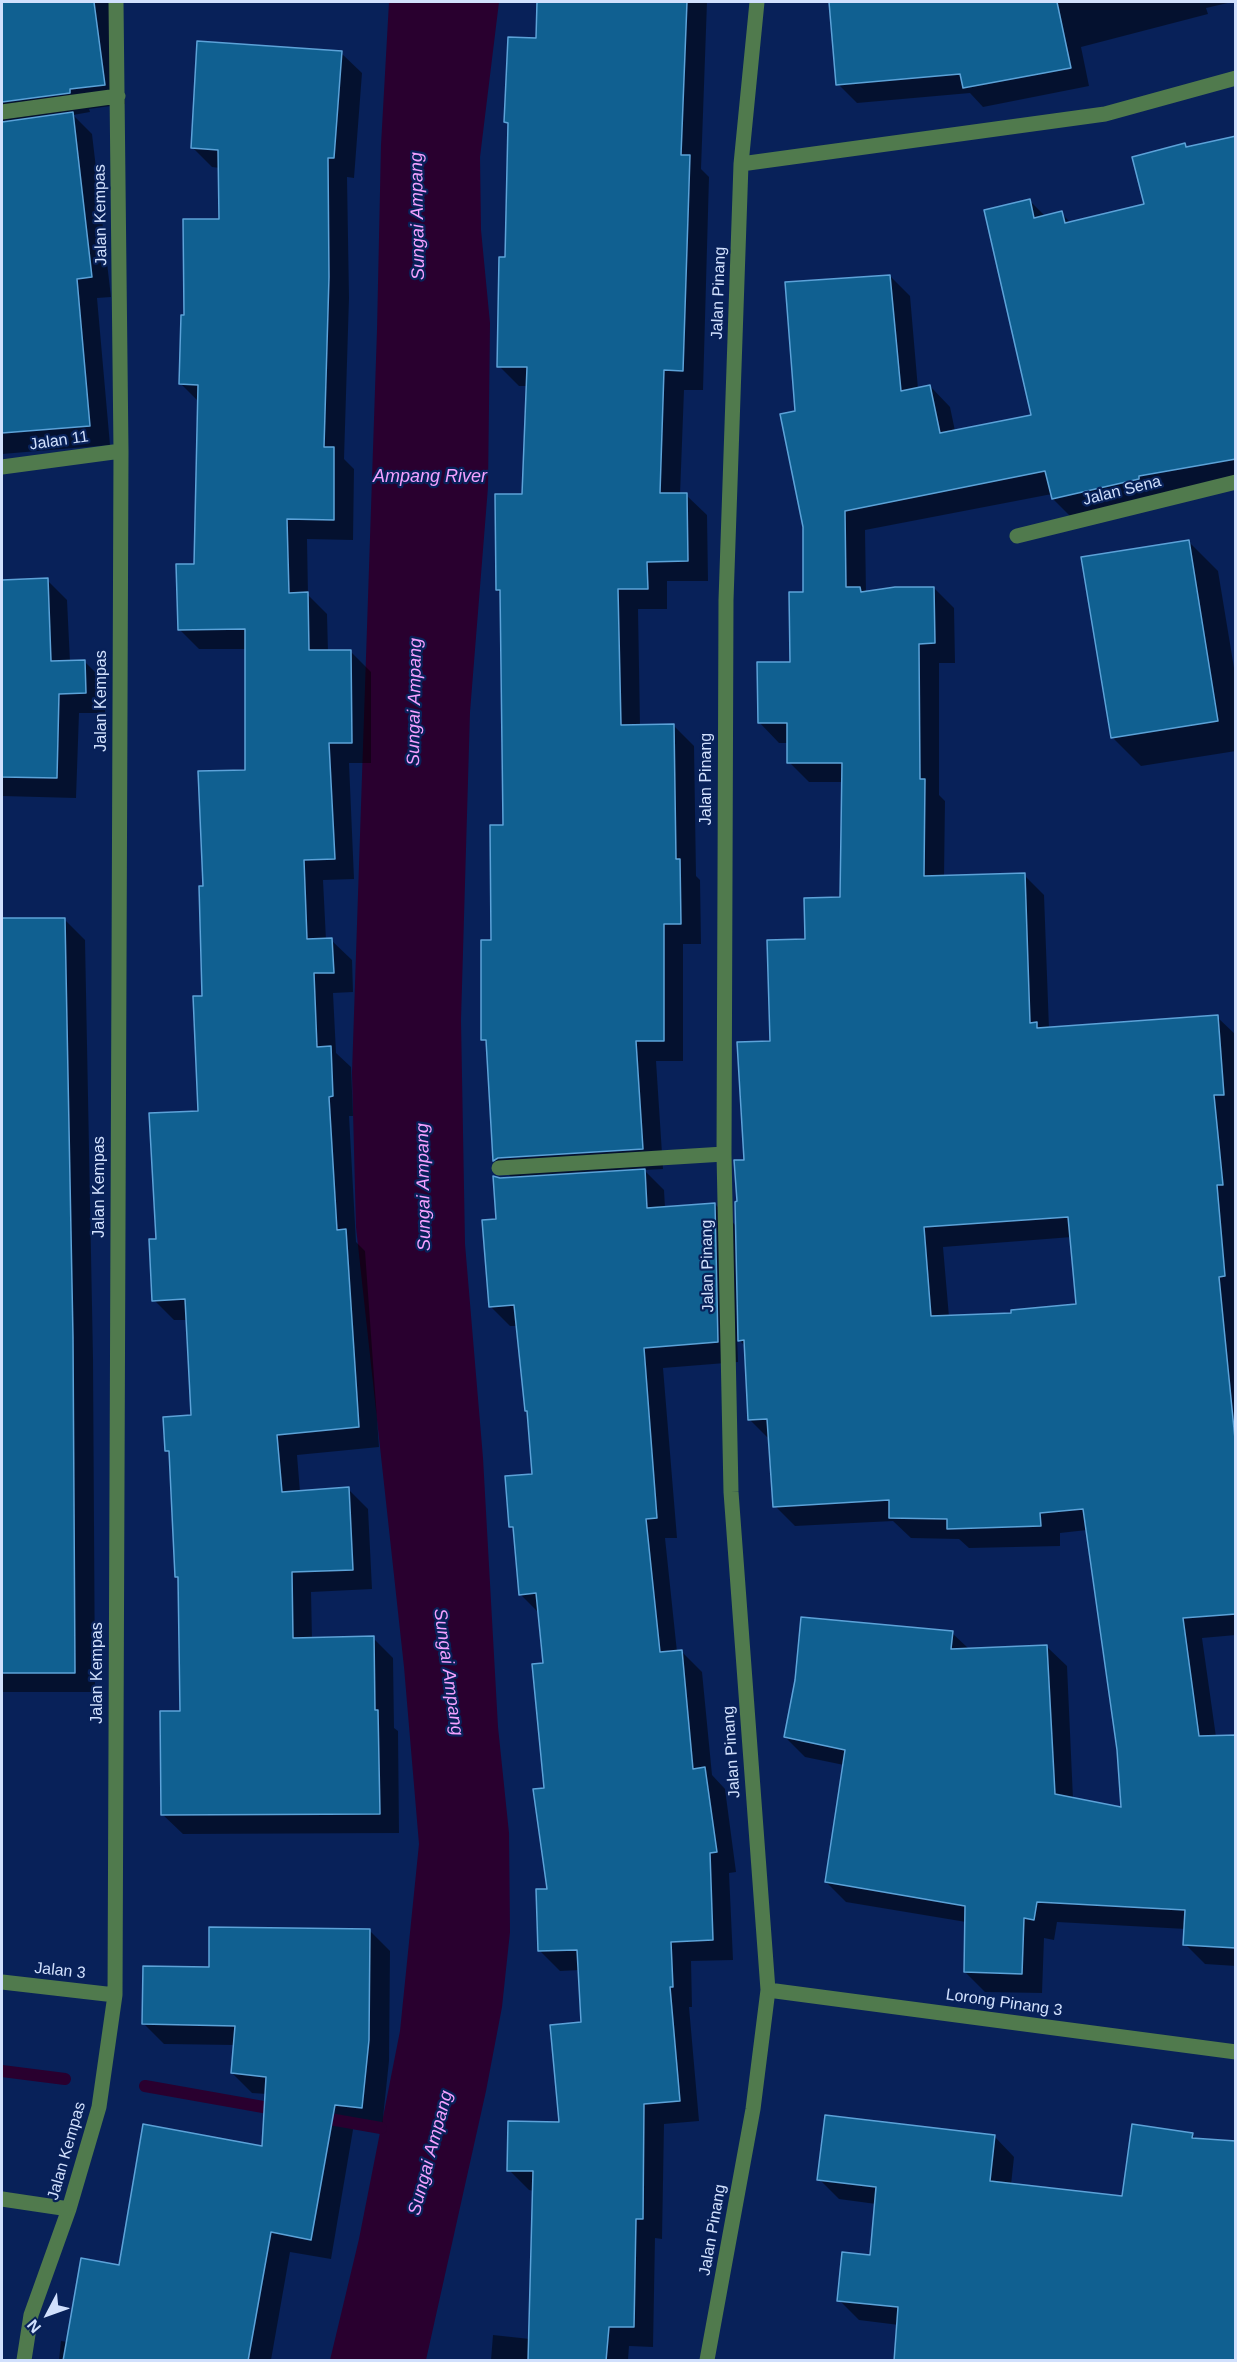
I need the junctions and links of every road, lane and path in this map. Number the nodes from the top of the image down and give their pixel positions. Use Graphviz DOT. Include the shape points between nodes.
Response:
graph roads {
  1 [pos="116,2"];
  2 [pos="757,2"];
  3 [pos="1236,78"];
  4 [pos="118,96"];
  5 [pos="2,112"];
  6 [pos="741,164"];
  7 [pos="121,451"];
  8 [pos="2,467"];
  9 [pos="1236,482"];
  10 [pos="1017,536"];
  11 [pos="724,1154"];
  12 [pos="499,1168"];
  13 [pos="2,1982"];
  14 [pos="768,1990"];
  15 [pos="115,1995"];
  16 [pos="1236,2052"];
  17 [pos="2,2199"];
  18 [pos="69,2210"];
  19 [pos="24,2361"];
  20 [pos="707,2361"];
  1 -- 4 [label="street, Jalan Kempas"];
  2 -- 6 [label="street, Jalan Pinang"];
  3 -- 6 [label="street" via="1105,114"];
  4 -- 5 [label="street"];
  4 -- 7 [label="street, Jalan Kempas"];
  6 -- 11 [label="street, Jalan Pinang" via="726,600"];
  7 -- 8 [label="street, Jalan 11"];
  7 -- 15 [label="street, Jalan Kempas"];
  9 -- 10 [label="street, Jalan Sena"];
  11 -- 12 [label="street"];
  11 -- 14 [label="street, Jalan Pinang" via="731,1492"];
  13 -- 15 [label="street, Jalan 3"];
  14 -- 16 [label="street, Lorong Pinang 3"];
  14 -- 20 [label="street, Jalan Pinang" via="753,2109"];
  15 -- 18 [label="street, Jalan Kempas" via="99,2107"];
  17 -- 18 [label="street"];
  18 -- 19 [label="street, Jalan Kempas" via="31,2315"];
}
